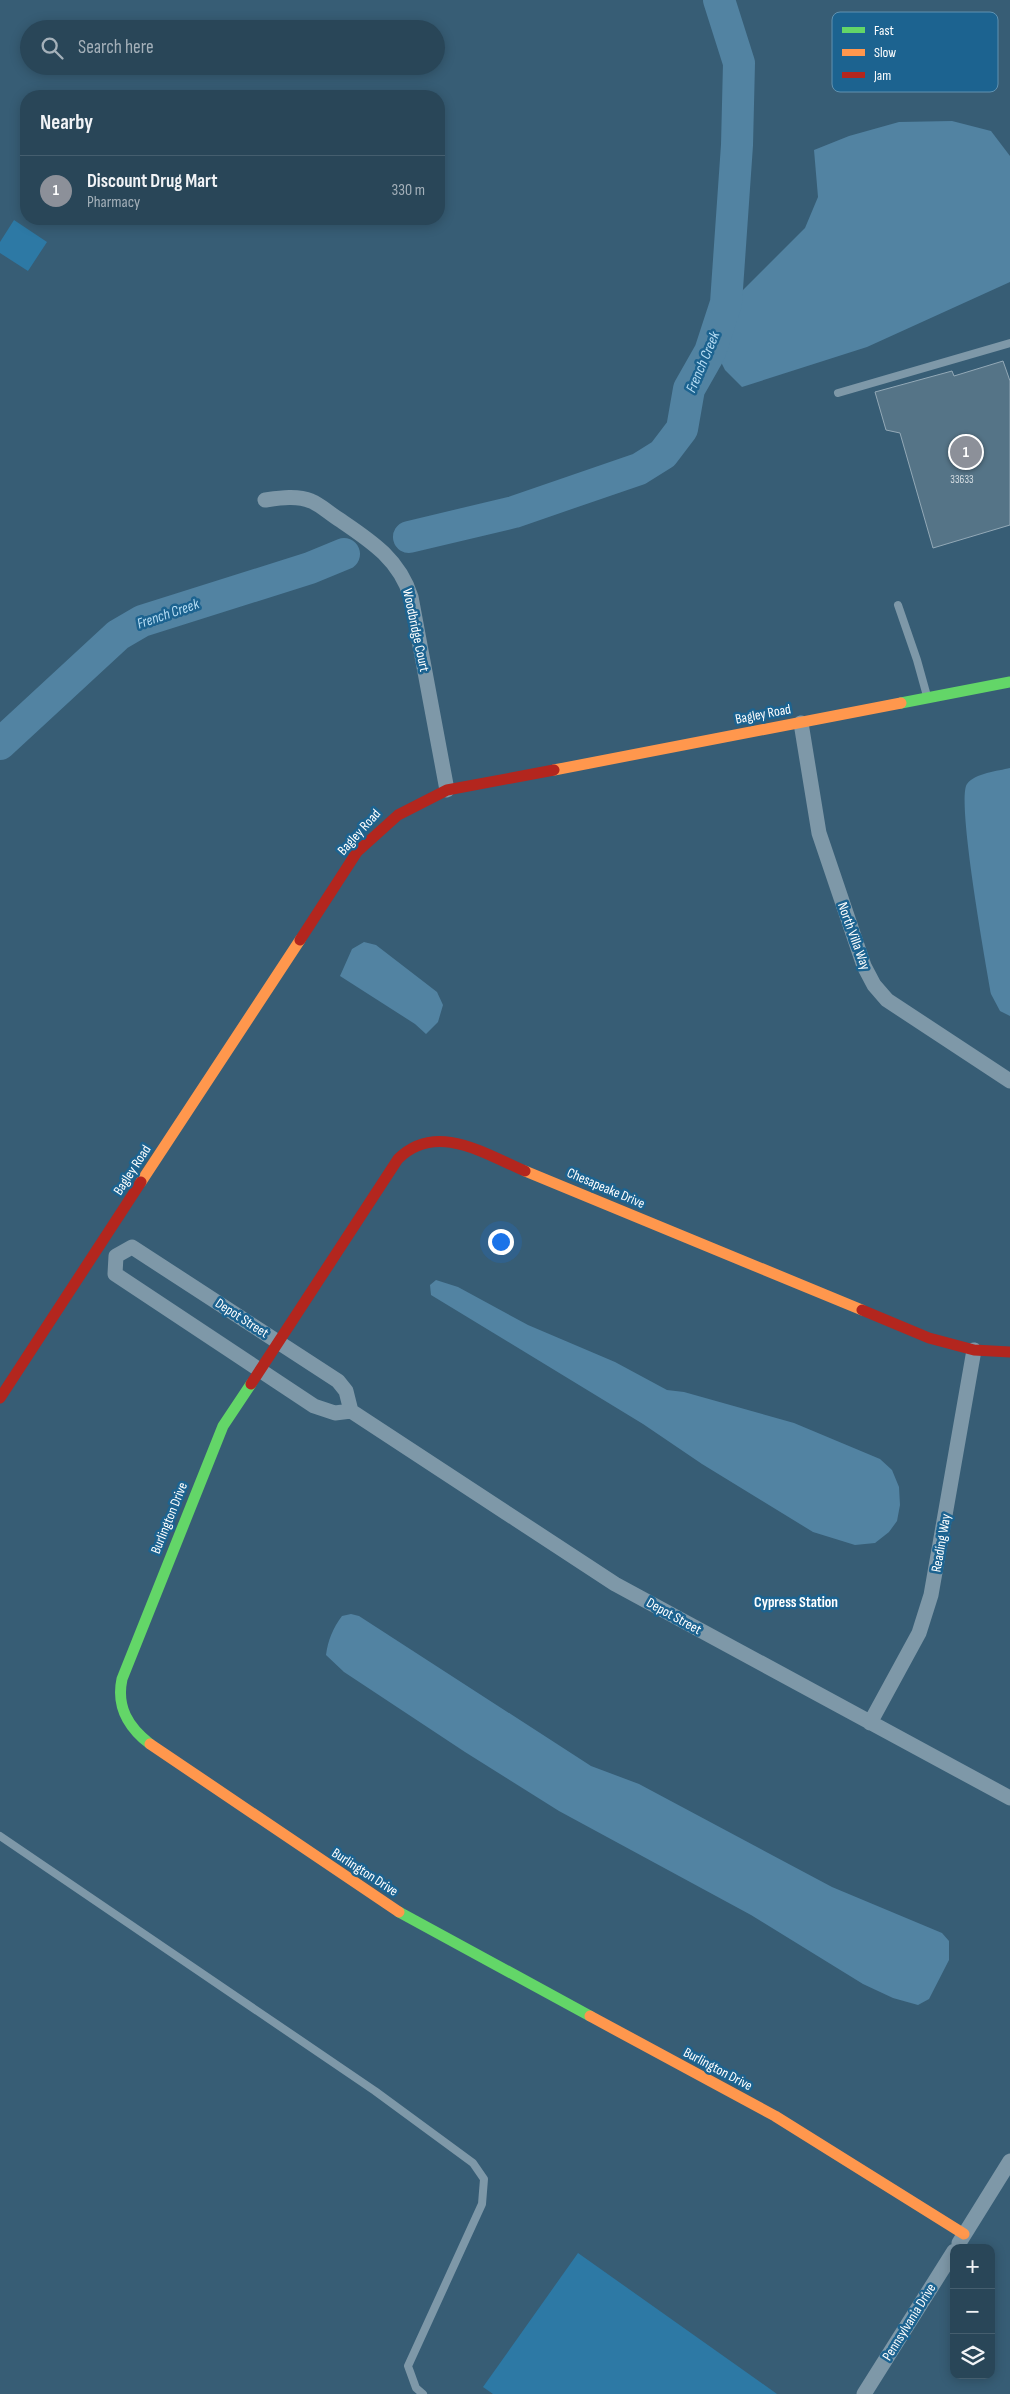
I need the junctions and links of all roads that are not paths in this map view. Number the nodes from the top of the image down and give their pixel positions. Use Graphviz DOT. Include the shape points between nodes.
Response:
graph roads {
  1 [pos="1010,343"];
  2 [pos="838,393"];
  3 [pos="265,500"];
  4 [pos="898,605"];
  5 [pos="1010,682"];
  6 [pos="928,699"];
  7 [pos="801,723"];
  8 [pos="447,790"];
  9 [pos="1010,1081"];
  10 [pos="101,1245"];
  11 [pos="116,1256"];
  12 [pos="278,1342"];
  13 [pos="974,1350"];
  14 [pos="1010,1352"];
  15 [pos="259,1370"];
  16 [pos="0,1398"];
  17 [pos="351,1411"];
  18 [pos="870,1723"];
  19 [pos="1010,1798"];
  20 [pos="0,1836"];
  21 [pos="1010,2162"];
  22 [pos="964,2234"];
  23 [pos="958,2244"];
  24 [pos="950,2257"];
  25 [pos="423,2394"];
  26 [pos="864,2394"];
  1 -- 2 [label="lane"];
  3 -- 8 [label="street, Woodbridge Court" via="311,501 374,542 398,569 411,598"];
  4 -- 6 [label="lane"];
  5 -- 6 [label="street, Bagley Road"];
  6 -- 7 [label="street, Bagley Road"];
  7 -- 8 [label="street, Bagley Road"];
  7 -- 9 [label="street, North Villa Way" via="819,833 864,966 874,985 887,1000"];
  8 -- 10 [label="street, Bagley Road" via="418,802 391,819 357,852"];
  10 -- 11 [label="street"];
  10 -- 16 [label="street, Bagley Road"];
  11 -- 12 [label="street, Depot Street" via="132,1247"];
  11 -- 15 [label="street" via="115,1274"];
  12 -- 13 [label="street, Chesapeake Drive" via="398,1159 416,1145 440,1139 474,1149 929,1338"];
  12 -- 15 [label="street, Burlington Drive"];
  12 -- 17 [label="street, Depot Street" via="338,1381 346,1391"];
  13 -- 14 [label="street, Chesapeake Drive"];
  13 -- 18 [label="street, Reading Way" via="932,1595 919,1633"];
  15 -- 17 [label="street" via="314,1406 335,1413"];
  15 -- 22 [label="street, Burlington Drive" via="231,1411 216,1442 122,1679 118,1697 126,1721 150,1744 410,1919 775,2116"];
  17 -- 18 [label="street, Depot Street" via="615,1584"];
  18 -- 19 [label="street, Depot Street"];
  20 -- 25 [label="lane" via="376,2092 473,2163 484,2179 482,2204 408,2366 416,2388"];
  21 -- 22 [label="street, Pennsylvania Drive"];
  22 -- 23 [label="street, Pennsylvania Drive"];
  24 -- 26 [label="street, Pennsylvania Drive"];
}
